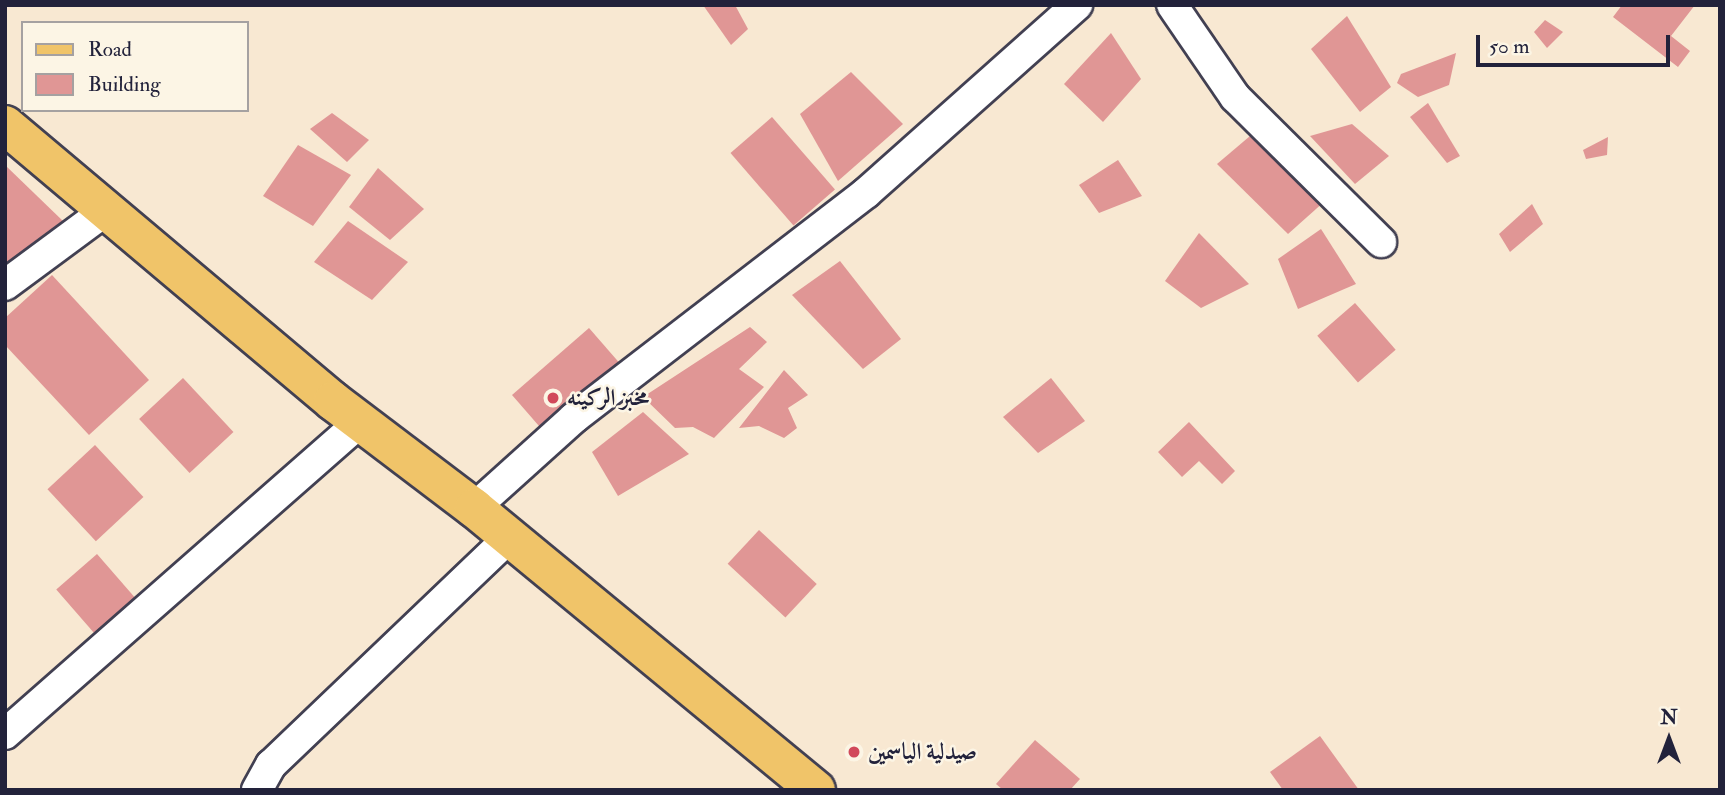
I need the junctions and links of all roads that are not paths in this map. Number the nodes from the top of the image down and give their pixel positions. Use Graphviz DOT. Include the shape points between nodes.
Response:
graph roads {
  1 [pos="1077,5"];
  2 [pos="1172,5"];
  3 [pos="5,125"];
  4 [pos="105,211"];
  5 [pos="1381,242"];
  6 [pos="5,285"];
  7 [pos="360,422"];
  8 [pos="474,508"];
  9 [pos="510,537"];
  10 [pos="5,734"];
  11 [pos="257,790"];
  12 [pos="816,790"];
  1 -- 8 [label="street" via="866,193 574,418"];
  2 -- 5 [label="street" via="1235,97"];
  3 -- 4 [label="main road"];
  4 -- 6 [label="street"];
  4 -- 7 [label="main road"];
  7 -- 8 [label="main road"];
  7 -- 10 [label="street"];
  8 -- 9 [label="main road"];
  9 -- 11 [label="street" via="271,765"];
  9 -- 12 [label="main road"];
}
